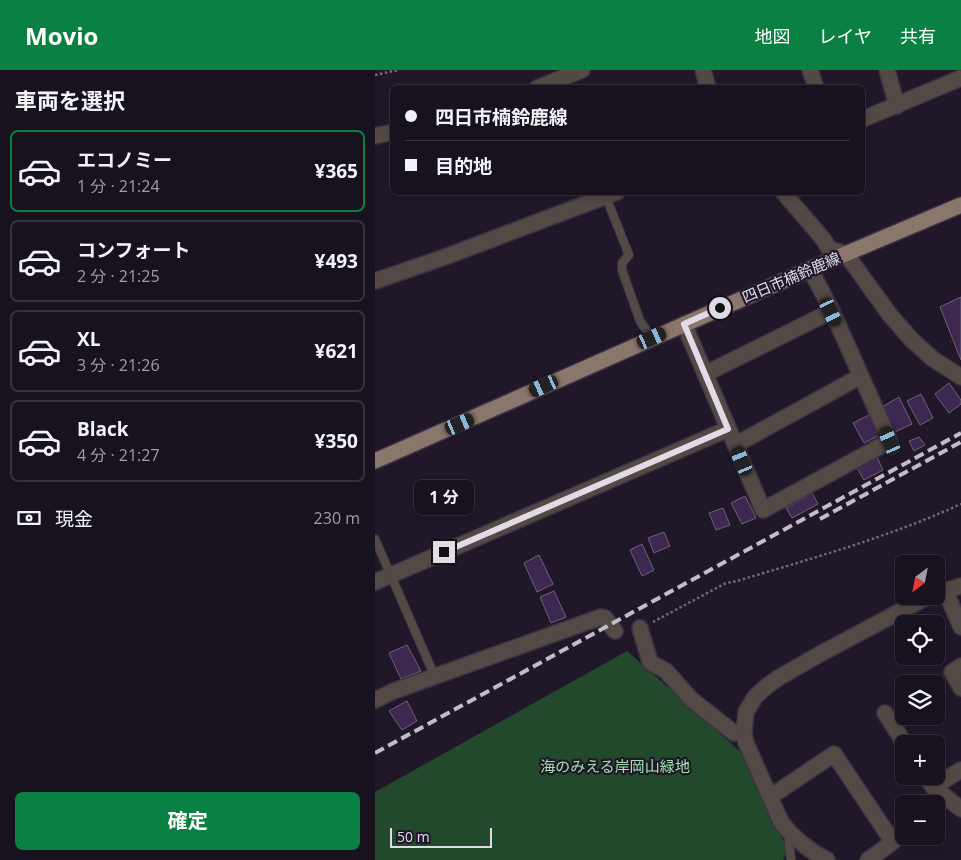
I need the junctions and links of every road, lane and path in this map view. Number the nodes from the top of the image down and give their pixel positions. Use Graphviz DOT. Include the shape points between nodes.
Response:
graph roads {
  1 [pos="398,70"];
  2 [pos="582,70"];
  3 [pos="703,70"];
  4 [pos="810,70"];
  5 [pos="887,70"];
  6 [pos="375,76"];
  7 [pos="961,78"];
  8 [pos="544,85"];
  9 [pos="707,85"];
  10 [pos="815,85"];
  11 [pos="897,106"];
  12 [pos="865,118"];
  13 [pos="390,133"];
  14 [pos="375,136"];
  15 [pos="611,195"];
  16 [pos="786,195"];
  17 [pos="961,205"];
  18 [pos="846,254"];
  19 [pos="809,269"];
  20 [pos="375,281"];
  21 [pos="831,312"];
  22 [pos="684,324"];
  23 [pos="652,338"];
  24 [pos="705,374"];
  25 [pos="861,376"];
  26 [pos="961,377"];
  27 [pos="728,429"];
  28 [pos="735,445"];
  29 [pos="375,461"];
  30 [pos="961,504"];
  31 [pos="375,538"];
  32 [pos="391,575"];
  33 [pos="375,582"];
  34 [pos="961,586"];
  35 [pos="945,591"];
  36 [pos="945,599"];
  37 [pos="912,605"];
  38 [pos="961,627"];
  39 [pos="640,628"];
  40 [pos="615,630"];
  41 [pos="961,666"];
  42 [pos="435,677"];
  43 [pos="961,688"];
  44 [pos="375,700"];
  45 [pos="885,713"];
  46 [pos="744,732"];
  47 [pos="899,735"];
  48 [pos="961,770"];
  49 [pos="945,776"];
  50 [pos="933,785"];
  51 [pos="770,797"];
  52 [pos="961,809"];
  53 [pos="788,831"];
  54 [pos="791,860"];
  55 [pos="827,860"];
  56 [pos="868,860"];
  1 -- 6 [label="path"];
  2 -- 8 [label="street"];
  3 -- 9 [label="street"];
  4 -- 10 [label="street"];
  5 -- 11 [label="street"];
  7 -- 11 [label="street"];
  11 -- 12 [label="street"];
  13 -- 14 [label="street"];
  15 -- 20 [label="street"];
  15 -- 23 [label="lane" via="629,255 621,270 641,320"];
  16 -- 18 [label="street" via="829,249"];
  17 -- 18 [label="main road, 四日市楠鈴鹿線"];
  18 -- 19 [label="main road, 四日市楠鈴鹿線"];
  18 -- 26 [label="street" via="912,340 933,359"];
  19 -- 21 [label="street"];
  19 -- 22 [label="main road, 四日市楠鈴鹿線"];
  21 -- 24 [label="street"];
  21 -- 25 [label="street"];
  22 -- 23 [label="main road, 四日市楠鈴鹿線"];
  22 -- 24 [label="street"];
  23 -- 29 [label="main road, 四日市楠鈴鹿線"];
  24 -- 27 [label="street"];
  25 -- 28 [label="street"];
  25 -- 28 [label="street" via="890,441 763,510"];
  27 -- 28 [label="street"];
  27 -- 32 [label="street"];
  30 -- 39 [label="path" via="835,553 726,583"];
  31 -- 32 [label="lane"];
  32 -- 33 [label="street"];
  32 -- 42 [label="lane"];
  34 -- 35 [label="street"];
  36 -- 38 [label="street"];
  37 -- 46 [label="street" via="779,677 755,697 746,712"];
  39 -- 46 [label="street" via="650,662 666,670 691,699 734,733"];
  40 -- 42 [label="street" via="601,617"];
  41 -- 43 [label="street" via="952,672"];
  42 -- 44 [label="street"];
  45 -- 47 [label="street"];
  46 -- 51 [label="street" via="752,760"];
  48 -- 49 [label="street"];
  50 -- 52 [label="street"];
  51 -- 53 [label="street"];
  51 -- 56 [label="street" via="834,754 893,842"];
  53 -- 54 [label="lane"];
  53 -- 55 [label="street" via="807,849"];
}
